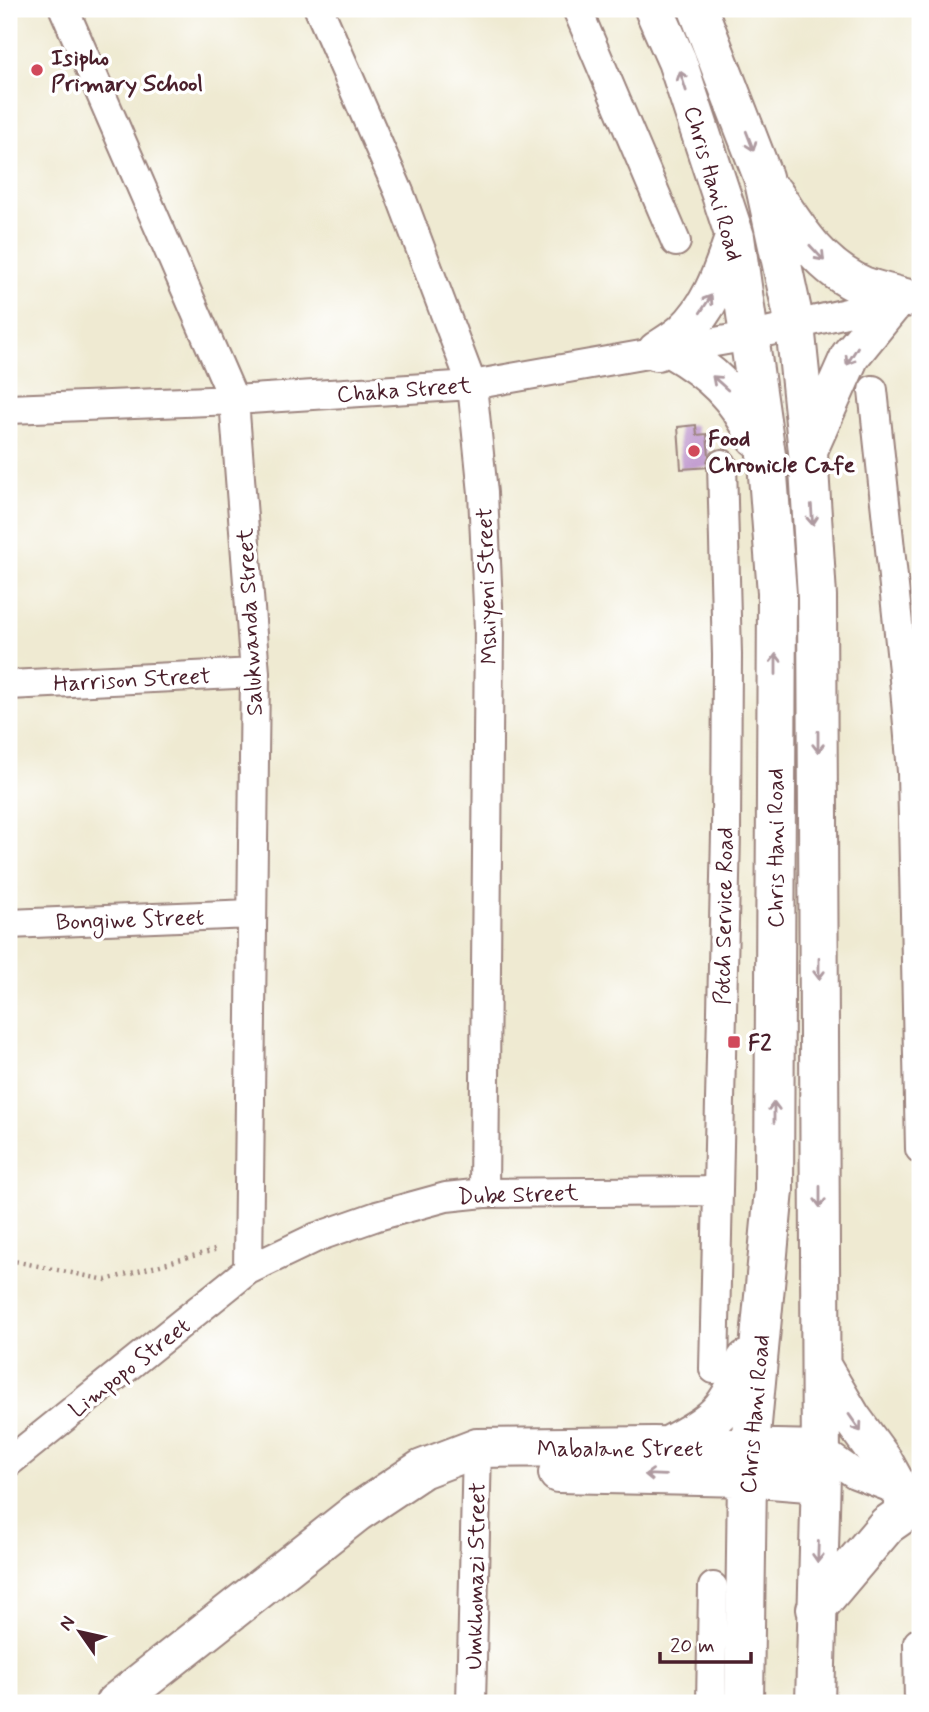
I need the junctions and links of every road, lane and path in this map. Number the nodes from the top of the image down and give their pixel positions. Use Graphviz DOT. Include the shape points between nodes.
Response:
graph roads {
  1 [pos="64,9"];
  2 [pos="319,9"];
  3 [pos="577,9"];
  4 [pos="654,9"];
  5 [pos="698,9"];
  6 [pos="764,177"];
  7 [pos="735,237"];
  8 [pos="676,242"];
  9 [pos="906,298"];
  10 [pos="795,325"];
  11 [pos="749,336"];
  12 [pos="664,350"];
  13 [pos="472,385"];
  14 [pos="873,390"];
  15 [pos="234,400"];
  16 [pos="9,409"];
  17 [pos="808,452"];
  18 [pos="767,462"];
  19 [pos="722,464"];
  20 [pos="255,673"];
  21 [pos="9,685"];
  22 [pos="251,914"];
  23 [pos="9,925"];
  24 [pos="920,1149"];
  25 [pos="717,1191"];
  26 [pos="484,1193"];
  27 [pos="248,1239"];
  28 [pos="9,1260"];
  29 [pos="768,1265"];
  30 [pos="248,1270"];
  31 [pos="820,1364"];
  32 [pos="713,1368"];
  33 [pos="666,1447"];
  34 [pos="477,1460"];
  35 [pos="9,1462"];
  36 [pos="748,1463"];
  37 [pos="832,1469"];
  38 [pos="693,1476"];
  39 [pos="913,1497"];
  40 [pos="713,1587"];
  41 [pos="816,1609"];
  42 [pos="744,1634"];
  43 [pos="918,1643"];
  44 [pos="116,1703"];
  45 [pos="471,1703"];
  46 [pos="711,1703"];
  47 [pos="744,1703"];
  48 [pos="815,1703"];
  49 [pos="919,1703"];
  1 -- 15 [label="street, Salukwanda Street"];
  2 -- 13 [label="street, Mshiyeni Street" via="399,192"];
  3 -- 8 [label="street"];
  7 -- 4 [label="main road, Chris Hani Road, one-way" via="677,61"];
  5 -- 6 [label="main road, Chris Hani Road, one-way"];
  6 -- 9 [label="main road, one-way" via="815,253 864,286"];
  6 -- 10 [label="main road, Chris Hani Road"];
  7 -- 11 [label="main road, Chris Hani Road"];
  12 -- 7 [label="main road, one-way" via="705,307"];
  9 -- 10 [label="street, Chaka Street"];
  9 -- 17 [label="main road, one-way" via="850,356"];
  10 -- 11 [label="street, Chaka Street"];
  10 -- 17 [label="main road, Chris Hani Road"];
  11 -- 12 [label="street, Chaka Street"];
  11 -- 18 [label="main road, Chris Hani Road"];
  12 -- 13 [label="street, Chaka Street"];
  18 -- 12 [label="main road, one-way" via="748,418 728,390 698,364"];
  13 -- 15 [label="street, Chaka Street"];
  13 -- 26 [label="street, Mshiyeni Street" via="489,628"];
  14 -- 24 [label="street" via="912,772"];
  15 -- 16 [label="street, Chaka Street"];
  15 -- 20 [label="street, Salukwanda Street"];
  17 -- 31 [label="main road, Chris Hani Road, one-way" via="817,596"];
  29 -- 18 [label="main road, Chris Hani Road, one-way" via="774,1190 777,593"];
  19 -- 25 [label="street, Potch Service Road" via="727,682"];
  20 -- 21 [label="street, Harrison Street"];
  20 -- 22 [label="street, Salukwanda Street"];
  22 -- 23 [label="street, Bongiwe Street"];
  22 -- 27 [label="street, Salukwanda Street"];
  25 -- 26 [label="street, Dube Street"];
  25 -- 32 [label="street, Potch Service Road"];
  26 -- 30 [label="street, Dube Street" via="446,1197 377,1216 317,1237"];
  27 -- 28 [label="path" via="107,1280"];
  27 -- 30 [label="street, Salukwanda Street"];
  29 -- 33 [label="main road" via="750,1346 726,1406 714,1419"];
  29 -- 36 [label="main road, Chris Hani Road"];
  30 -- 35 [label="street, Limpopo Street"];
  31 -- 37 [label="main road, Chris Hani Road"];
  31 -- 39 [label="main road, one-way" via="851,1417"];
  33 -- 34 [label="main road, Mabalane Street"];
  33 -- 36 [label="main road, Mabalane Street"];
  38 -- 34 [label="main road, Mabalane Street, one-way"];
  34 -- 44 [label="main road, Mabalane Street" via="422,1469 356,1513"];
  34 -- 45 [label="street, Umkhomazi Street"];
  36 -- 37 [label="main road, Mabalane Street"];
  36 -- 38 [label="main road, Mabalane Street"];
  36 -- 42 [label="main road, Chris Hani Road"];
  37 -- 39 [label="street"];
  37 -- 41 [label="main road, Chris Hani Road, one-way"];
  38 -- 42 [label="main road" via="714,1500 730,1530"];
  39 -- 41 [label="main road"];
  40 -- 46 [label="street"];
  41 -- 48 [label="main road, Chris Hani Road"];
  42 -- 47 [label="main road, Chris Hani Road"];
  43 -- 49 [label="street"];
}
